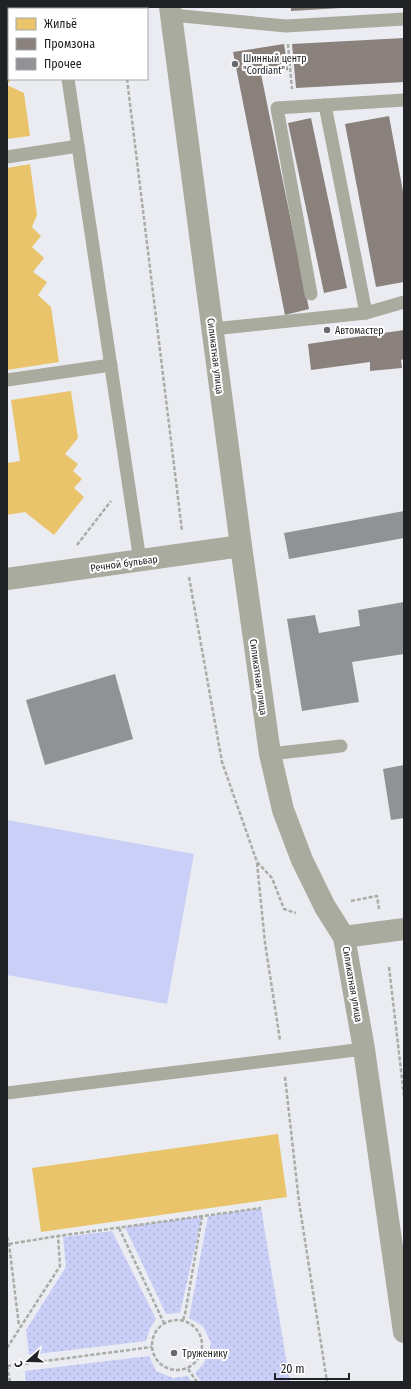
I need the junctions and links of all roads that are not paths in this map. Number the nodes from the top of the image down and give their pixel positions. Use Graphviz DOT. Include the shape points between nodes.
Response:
graph roads {
  1 [pos="171,11"];
  2 [pos="404,19"];
  3 [pos="68,80"];
  4 [pos="403,104"];
  5 [pos="325,105"];
  6 [pos="78,146"];
  7 [pos="7,156"];
  8 [pos="311,294"];
  9 [pos="404,302"];
  10 [pos="366,313"];
  11 [pos="213,329"];
  12 [pos="111,365"];
  13 [pos="7,380"];
  14 [pos="240,546"];
  15 [pos="140,560"];
  16 [pos="7,580"];
  17 [pos="341,746"];
  18 [pos="270,754"];
  19 [pos="404,929"];
  20 [pos="344,937"];
  21 [pos="364,1049"];
  22 [pos="7,1093"];
  23 [pos="404,1332"];
  1 -- 2 [label="lane" via="286,26"];
  1 -- 11 [label="street, Силикатная улица"];
  3 -- 6 [label="lane"];
  4 -- 5 [label="lane"];
  5 -- 8 [label="lane" via="277,108"];
  5 -- 10 [label="lane"];
  6 -- 7 [label="lane"];
  6 -- 12 [label="lane"];
  9 -- 10 [label="lane"];
  10 -- 11 [label="lane"];
  11 -- 14 [label="street, Силикатная улица"];
  12 -- 13 [label="lane"];
  12 -- 15 [label="lane"];
  14 -- 15 [label="street, Речной бульвар"];
  14 -- 18 [label="street, Силикатная улица"];
  15 -- 16 [label="street, Речной бульвар"];
  17 -- 18 [label="lane"];
  18 -- 20 [label="street, Силикатная улица" via="283,810 302,860"];
  19 -- 20 [label="street"];
  20 -- 21 [label="street, Силикатная улица"];
  21 -- 22 [label="lane"];
  21 -- 23 [label="street, Силикатная улица"];
}
